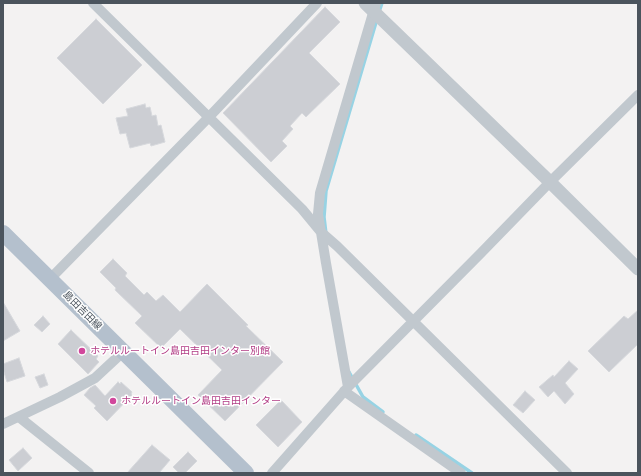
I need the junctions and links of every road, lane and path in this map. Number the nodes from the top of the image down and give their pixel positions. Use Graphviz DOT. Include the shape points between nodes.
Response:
graph roads {
  1 [pos="93,3"];
  2 [pos="317,3"];
  3 [pos="372,7"];
  4 [pos="638,95"];
  5 [pos="209,117"];
  6 [pos="550,182"];
  7 [pos="321,232"];
  8 [pos="3,233"];
  9 [pos="638,269"];
  10 [pos="50,279"];
  11 [pos="413,322"];
  12 [pos="123,352"];
  13 [pos="347,388"];
  14 [pos="19,417"];
  15 [pos="3,424"];
  16 [pos="89,473"];
  17 [pos="246,473"];
  18 [pos="272,473"];
  19 [pos="461,473"];
  20 [pos="567,473"];
  1 -- 5 [label="street"];
  2 -- 5 [label="street"];
  3 -- 6 [label="street"];
  3 -- 7 [label="street" via="320,193 318,214"];
  4 -- 6 [label="street"];
  5 -- 7 [label="street" via="302,209"];
  5 -- 10 [label="street"];
  6 -- 9 [label="street"];
  6 -- 11 [label="street"];
  7 -- 11 [label="street"];
  7 -- 13 [label="street"];
  8 -- 10 [label="main road, 島田吉田線"];
  10 -- 12 [label="main road, 島田吉田線"];
  11 -- 13 [label="street"];
  11 -- 20 [label="street"];
  12 -- 14 [label="street" via="95,378"];
  12 -- 17 [label="main road, 島田吉田線"];
  13 -- 18 [label="street"];
  13 -- 19 [label="street"];
  14 -- 15 [label="street"];
  14 -- 16 [label="street"];
}
